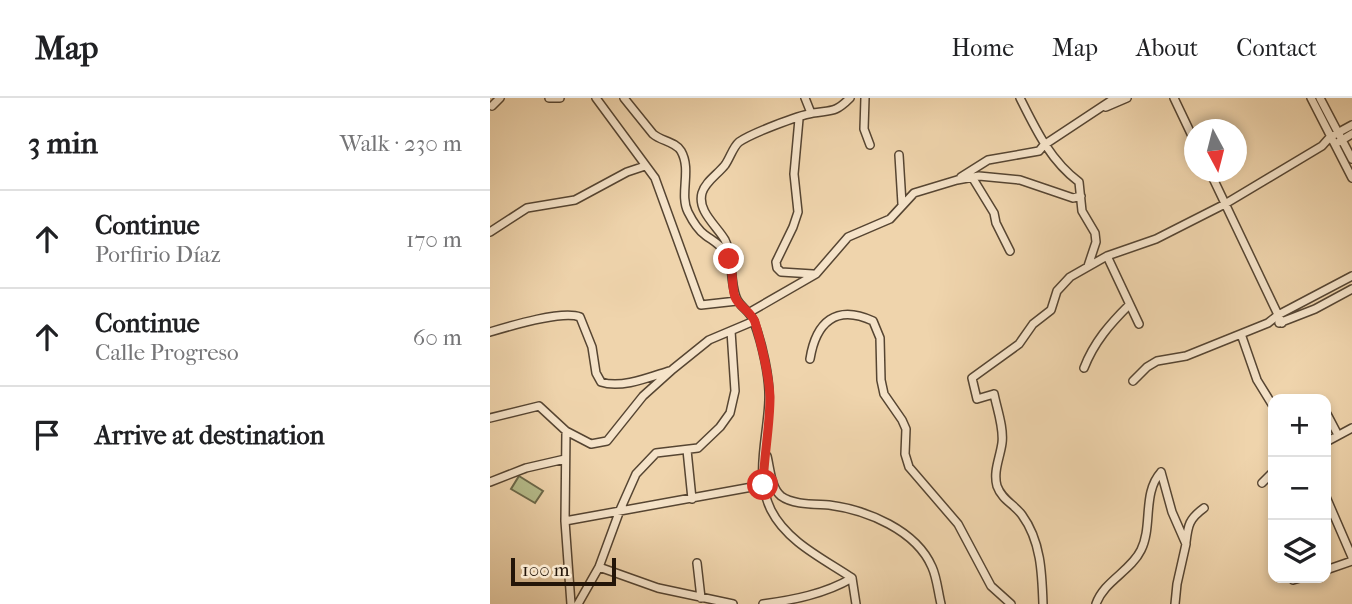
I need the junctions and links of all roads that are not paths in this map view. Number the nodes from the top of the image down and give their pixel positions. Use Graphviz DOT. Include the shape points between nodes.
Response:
graph roads {
  1 [pos="499,98"];
  2 [pos="549,98"];
  3 [pos="561,98"];
  4 [pos="596,98"];
  5 [pos="624,98"];
  6 [pos="805,98"];
  7 [pos="850,98"];
  8 [pos="865,98"];
  9 [pos="1020,98"];
  10 [pos="1115,98"];
  11 [pos="1127,98"];
  12 [pos="1174,98"];
  13 [pos="1311,98"];
  14 [pos="1320,98"];
  15 [pos="492,106"];
  16 [pos="1099,110"];
  17 [pos="811,113"];
  18 [pos="799,118"];
  19 [pos="1184,119"];
  20 [pos="1352,125"];
  21 [pos="1352,134"];
  22 [pos="1336,139"];
  23 [pos="870,145"];
  24 [pos="1044,145"];
  25 [pos="899,155"];
  26 [pos="1352,159"];
  27 [pos="645,166"];
  28 [pos="972,177"];
  29 [pos="1352,178"];
  30 [pos="957,180"];
  31 [pos="1215,182"];
  32 [pos="1081,196"];
  33 [pos="902,204"];
  34 [pos="1225,204"];
  35 [pos="490,232"];
  36 [pos="1010,251"];
  37 [pos="1107,256"];
  38 [pos="729,259"];
  39 [pos="1088,265"];
  40 [pos="816,274"];
  41 [pos="1349,278"];
  42 [pos="1352,290"];
  43 [pos="737,301"];
  44 [pos="1129,305"];
  45 [pos="750,312"];
  46 [pos="1278,315"];
  47 [pos="754,321"];
  48 [pos="1268,323"];
  49 [pos="1282,323"];
  50 [pos="1139,324"];
  51 [pos="730,331"];
  52 [pos="490,332"];
  53 [pos="1241,334"];
  54 [pos="810,359"];
  55 [pos="1084,368"];
  56 [pos="673,369"];
  57 [pos="1133,381"];
  58 [pos="1268,398"];
  59 [pos="490,418"];
  60 [pos="1331,422"];
  61 [pos="1352,428"];
  62 [pos="566,431"];
  63 [pos="1338,435"];
  64 [pos="1331,439"];
  65 [pos="765,445"];
  66 [pos="687,450"];
  67 [pos="565,459"];
  68 [pos="1268,477"];
  69 [pos="490,481"];
  70 [pos="1262,483"];
  71 [pos="763,485"];
  72 [pos="692,499"];
  73 [pos="1204,508"];
  74 [pos="1331,509"];
  75 [pos="620,510"];
  76 [pos="565,522"];
  77 [pos="1186,544"];
  78 [pos="1352,559"];
  79 [pos="697,563"];
  80 [pos="599,567"];
  81 [pos="1331,568"];
  82 [pos="852,578"];
  83 [pos="701,598"];
  84 [pos="571,604"];
  85 [pos="578,604"];
  86 [pos="733,604"];
  87 [pos="763,604"];
  88 [pos="856,604"];
  89 [pos="941,604"];
  90 [pos="1011,604"];
  91 [pos="1043,604"];
  92 [pos="1097,604"];
  93 [pos="1175,604"];
  1 -- 15 [label="street"];
  2 -- 3 [label="street"];
  4 -- 27 [label="street"];
  5 -- 38 [label="street" via="658,139 682,152 689,213"];
  6 -- 17 [label="street"];
  7 -- 17 [label="street" via="833,112"];
  8 -- 23 [label="street" via="864,128"];
  9 -- 24 [label="street"];
  10 -- 16 [label="street"];
  11 -- 16 [label="street"];
  12 -- 19 [label="street"];
  13 -- 22 [label="street"];
  14 -- 22 [label="street"];
  16 -- 24 [label="street"];
  17 -- 18 [label="street"];
  18 -- 38 [label="street" via="737,143 702,193 705,212 726,242"];
  18 -- 40 [label="street" via="794,174 798,212 776,262 781,272"];
  20 -- 22 [label="street"];
  21 -- 22 [label="street"];
  22 -- 26 [label="street"];
  22 -- 29 [label="street"];
  22 -- 34 [label="street"];
  24 -- 30 [label="street" via="1039,151 988,160"];
  24 -- 32 [label="street" via="1079,183"];
  25 -- 33 [label="street"];
  27 -- 35 [label="street" via="575,200 527,208"];
  27 -- 43 [label="street" via="655,178 701,305"];
  28 -- 30 [label="street"];
  28 -- 32 [label="street" via="1020,180 1073,198"];
  28 -- 36 [label="street"];
  30 -- 33 [label="street" via="914,192"];
  31 -- 34 [label="street"];
  32 -- 39 [label="street" via="1082,211 1096,233"];
  33 -- 40 [label="street" via="890,219 848,237"];
  34 -- 37 [label="street" via="1156,239"];
  34 -- 46 [label="street"];
  37 -- 39 [label="street"];
  37 -- 44 [label="street"];
  38 -- 43 [label="street"];
  39 -- 91 [label="street" via="1057,291 1051,310 1033,324 1019,345 972,378 977,399 994,394 1002,442 995,470 997,486 1032,532 1040,556"];
  40 -- 45 [label="street"];
  41 -- 42 [label="street"];
  41 -- 46 [label="street"];
  42 -- 49 [label="street"];
  43 -- 45 [label="street"];
  44 -- 50 [label="street"];
  44 -- 55 [label="street" via="1103,333"];
  45 -- 47 [label="street"];
  46 -- 48 [label="street"];
  46 -- 49 [label="street"];
  47 -- 51 [label="street"];
  47 -- 65 [label="street" via="770,398"];
  48 -- 49 [label="street"];
  48 -- 53 [label="street"];
  51 -- 56 [label="street" via="709,340"];
  51 -- 66 [label="street" via="736,391 730,413 709,440"];
  52 -- 56 [label="street" via="575,315 588,335 601,383 622,383"];
  53 -- 57 [label="street" via="1186,356 1157,361"];
  53 -- 58 [label="street" via="1256,380"];
  54 -- 90 [label="street" via="816,335 835,317 858,314 876,325 884,394 906,429 909,467 958,524 991,586"];
  56 -- 62 [label="street" via="642,396 607,441 591,444"];
  59 -- 62 [label="street" via="539,406"];
  60 -- 63 [label="street"];
  61 -- 63 [label="street"];
  62 -- 67 [label="street"];
  63 -- 64 [label="street"];
  65 -- 71 [label="street"];
  65 -- 89 [label="street" via="779,495 871,516 916,544 933,569"];
  66 -- 72 [label="street"];
  66 -- 75 [label="street" via="656,453 636,474"];
  67 -- 69 [label="street"];
  67 -- 76 [label="street"];
  68 -- 70 [label="street"];
  71 -- 72 [label="street"];
  71 -- 82 [label="street" via="771,510 794,539"];
  72 -- 75 [label="street"];
  73 -- 77 [label="street" via="1191,517"];
  74 -- 78 [label="street"];
  75 -- 76 [label="street"];
  75 -- 80 [label="street"];
  76 -- 84 [label="street"];
  77 -- 92 [label="street" via="1161,471 1149,497 1140,552 1100,594"];
  77 -- 93 [label="street"];
  78 -- 81 [label="street"];
  79 -- 83 [label="street"];
  80 -- 83 [label="street"];
  80 -- 85 [label="street"];
  82 -- 87 [label="street" via="818,593"];
  82 -- 88 [label="street"];
  83 -- 86 [label="street"];
}
